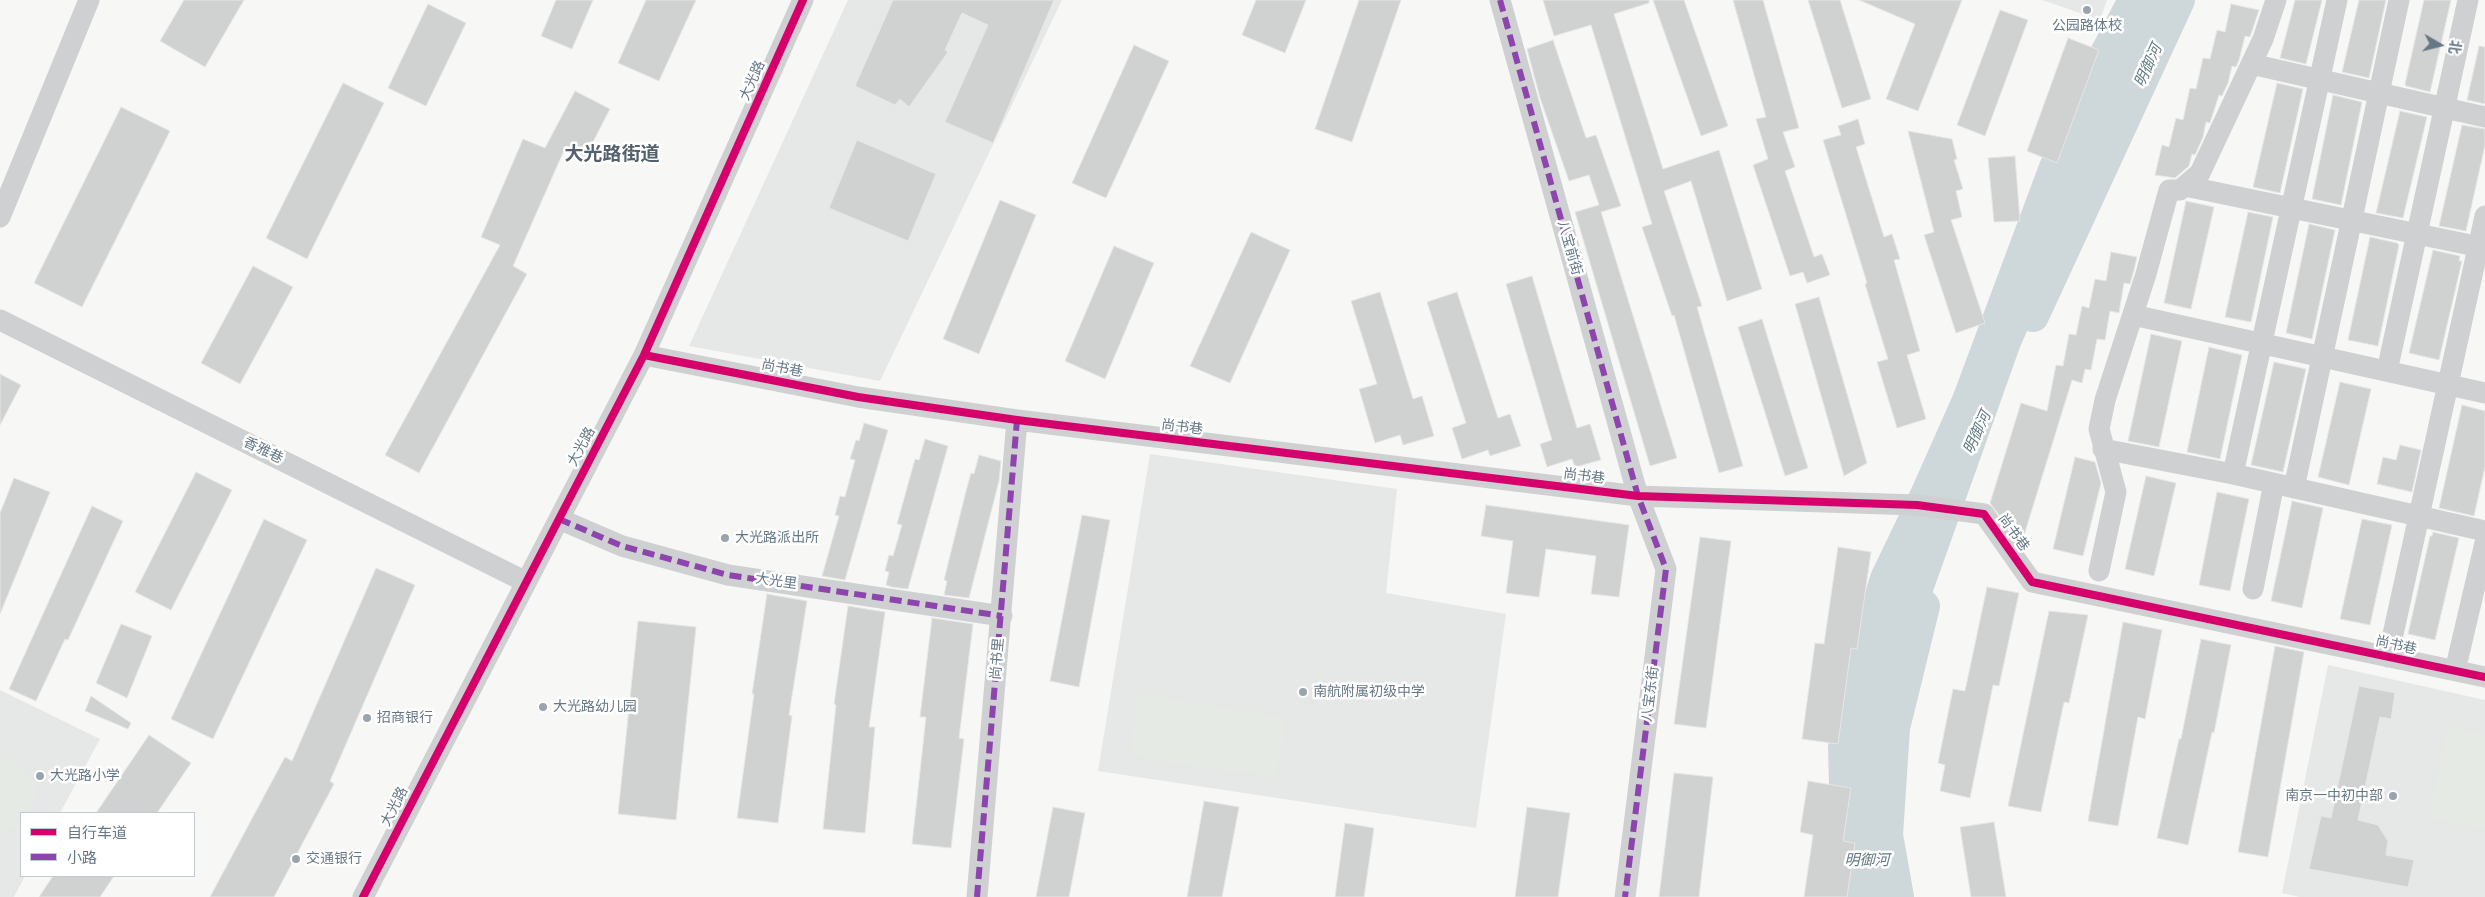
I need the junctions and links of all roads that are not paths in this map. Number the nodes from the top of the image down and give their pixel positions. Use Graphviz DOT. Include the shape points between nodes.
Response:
graph roads {
  1 [pos="89,0"];
  2 [pos="803,0"];
  3 [pos="1500,0"];
  4 [pos="2276,0"];
  5 [pos="2337,0"];
  6 [pos="2399,0"];
  7 [pos="2468,0"];
  8 [pos="2251,64"];
  9 [pos="2320,80"];
  10 [pos="2380,93"];
  11 [pos="2445,108"];
  12 [pos="2485,117"];
  13 [pos="2185,186"];
  14 [pos="2292,208"];
  15 [pos="2485,216"];
  16 [pos="0,217"];
  17 [pos="2352,220"];
  18 [pos="2417,234"];
  19 [pos="2482,247"];
  20 [pos="2133,315"];
  21 [pos="0,320"];
  22 [pos="2262,343"];
  23 [pos="644,355"];
  24 [pos="2323,356"];
  25 [pos="2387,371"];
  26 [pos="2449,385"];
  27 [pos="2485,393"];
  28 [pos="1017,420"];
  29 [pos="2103,449"];
  30 [pos="2233,474"];
  31 [pos="2274,483"];
  32 [pos="2294,488"];
  33 [pos="1638,496"];
  34 [pos="2419,516"];
  35 [pos="559,518"];
  36 [pos="2485,531"];
  37 [pos="2485,544"];
  38 [pos="2099,571"];
  39 [pos="526,582"];
  40 [pos="2253,589"];
  41 [pos="1002,616"];
  42 [pos="2388,657"];
  43 [pos="2458,658"];
  44 [pos="2485,677"];
  45 [pos="363,897"];
  46 [pos="977,897"];
  47 [pos="1625,897"];
  1 -- 16 [label="street"];
  2 -- 23 [label="street, 大光路"];
  3 -- 33 [label="street, 八宝前街"];
  4 -- 8 [label="street"];
  5 -- 9 [label="street"];
  6 -- 10 [label="street"];
  7 -- 11 [label="street"];
  8 -- 9 [label="street"];
  8 -- 13 [label="street" via="2200,173"];
  9 -- 10 [label="street"];
  9 -- 14 [label="street"];
  10 -- 11 [label="street"];
  10 -- 17 [label="street"];
  11 -- 12 [label="street"];
  11 -- 18 [label="street"];
  13 -- 14 [label="street"];
  13 -- 20 [label="street" via="2180,190 2169,190"];
  14 -- 17 [label="street"];
  14 -- 22 [label="street"];
  15 -- 19 [label="street"];
  17 -- 18 [label="street"];
  17 -- 24 [label="street"];
  18 -- 19 [label="street"];
  18 -- 25 [label="street"];
  19 -- 26 [label="street"];
  20 -- 22 [label="street"];
  20 -- 29 [label="street" via="2105,400 2099,428"];
  21 -- 39 [label="street, 香雅巷"];
  22 -- 24 [label="street"];
  22 -- 30 [label="street"];
  23 -- 28 [label="street, 尚书巷" via="858,396"];
  23 -- 35 [label="street, 大光路"];
  24 -- 25 [label="street"];
  24 -- 32 [label="street"];
  25 -- 26 [label="street"];
  26 -- 27 [label="street"];
  26 -- 34 [label="street"];
  28 -- 33 [label="street, 尚书巷"];
  28 -- 41 [label="street, 尚书里"];
  29 -- 30 [label="street"];
  29 -- 38 [label="street" via="2116,492"];
  30 -- 31 [label="street"];
  31 -- 32 [label="street"];
  31 -- 40 [label="street"];
  32 -- 34 [label="street"];
  33 -- 42 [label="street, 尚书巷" via="1917,505 1984,514 2032,582"];
  33 -- 47 [label="street, 八宝东街" via="1666,569"];
  34 -- 36 [label="street"];
  34 -- 42 [label="street"];
  35 -- 39 [label="street, 大光路"];
  35 -- 41 [label="street, 大光里" via="622,546 728,575"];
  37 -- 43 [label="street"];
  39 -- 45 [label="street, 大光路"];
  41 -- 46 [label="street, 尚书里"];
  42 -- 44 [label="street, 尚书巷"];
}
